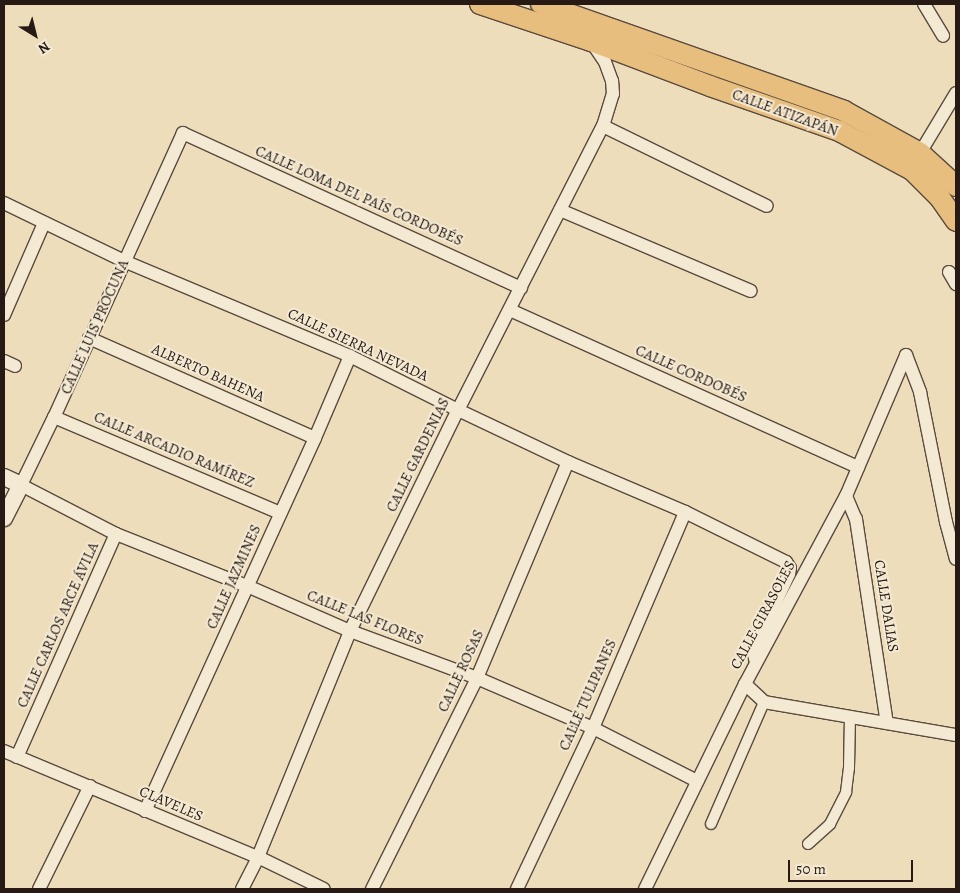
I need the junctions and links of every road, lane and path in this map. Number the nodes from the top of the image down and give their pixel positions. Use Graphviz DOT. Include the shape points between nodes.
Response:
graph roads {
  1 [pos="480,4"];
  2 [pos="542,4"];
  3 [pos="924,4"];
  4 [pos="595,33"];
  5 [pos="944,36"];
  6 [pos="956,93"];
  7 [pos="603,126"];
  8 [pos="183,134"];
  9 [pos="920,153"];
  10 [pos="956,186"];
  11 [pos="4,203"];
  12 [pos="767,206"];
  13 [pos="560,210"];
  14 [pos="956,221"];
  15 [pos="44,223"];
  16 [pos="124,261"];
  17 [pos="949,272"];
  18 [pos="956,284"];
  19 [pos="521,288"];
  20 [pos="751,291"];
  21 [pos="510,310"];
  22 [pos="4,315"];
  23 [pos="89,338"];
  24 [pos="350,356"];
  25 [pos="458,410"];
  26 [pos="54,417"];
  27 [pos="314,438"];
  28 [pos="568,462"];
  29 [pos="858,467"];
  30 [pos="4,477"];
  31 [pos="21,485"];
  32 [pos="846,496"];
  33 [pos="685,512"];
  34 [pos="280,513"];
  35 [pos="4,518"];
  36 [pos="951,520"];
  37 [pos="116,534"];
  38 [pos="956,559"];
  39 [pos="247,586"];
  40 [pos="350,631"];
  41 [pos="756,662"];
  42 [pos="477,678"];
  43 [pos="745,684"];
  44 [pos="764,702"];
  45 [pos="850,717"];
  46 [pos="887,723"];
  47 [pos="592,728"];
  48 [pos="956,735"];
  49 [pos="4,751"];
  50 [pos="17,757"];
  51 [pos="698,781"];
  52 [pos="90,786"];
  53 [pos="145,811"];
  54 [pos="711,824"];
  55 [pos="808,844"];
  56 [pos="258,857"];
  57 [pos="39,889"];
  58 [pos="242,889"];
  59 [pos="324,889"];
  60 [pos="372,889"];
  61 [pos="517,889"];
  62 [pos="645,889"];
  1 -- 4 [label="main road"];
  2 -- 4 [label="main road"];
  3 -- 5 [label="street"];
  4 -- 7 [label="street, CALLE GARDENIAS" via="612,81 613,94"];
  4 -- 9 [label="main road, CALLE ATIZAPÁN" via="844,111"];
  4 -- 14 [label="main road, CALLE ATIZAPÁN" via="839,131 912,170 940,198"];
  6 -- 9 [label="street"];
  7 -- 12 [label="street"];
  7 -- 13 [label="street, CALLE GARDENIAS"];
  8 -- 16 [label="street, CALLE LUIS PROCUNA"];
  8 -- 19 [label="street, CALLE LOMA DEL PAÍS CORDOBÉS"];
  9 -- 10 [label="main road, CALLE ATIZAPÁN"];
  11 -- 15 [label="street, CALLE SIERRA NEVADA"];
  13 -- 19 [label="street, CALLE GARDENIAS"];
  13 -- 20 [label="street"];
  15 -- 16 [label="street, CALLE SIERRA NEVADA"];
  15 -- 22 [label="street"];
  16 -- 23 [label="street, CALLE LUIS PROCUNA"];
  16 -- 24 [label="street, CALLE SIERRA NEVADA"];
  17 -- 18 [label="street"];
  19 -- 21 [label="street, CALLE GARDENIAS"];
  21 -- 25 [label="street, CALLE GARDENIAS"];
  21 -- 29 [label="street, CALLE CORDOBÉS"];
  23 -- 26 [label="street, CALLE LUIS PROCUNA"];
  23 -- 27 [label="street, ALBERTO BAHENA"];
  24 -- 25 [label="street, CALLE SIERRA NEVADA"];
  24 -- 27 [label="street, CALLE JAZMINES"];
  25 -- 28 [label="street, CALLE SIERRA NEVADA"];
  25 -- 40 [label="street, CALLE GARDENIAS"];
  26 -- 31 [label="street, CALLE LUIS PROCUNA"];
  26 -- 34 [label="street, CALLE ARCADIO RAMÍREZ"];
  27 -- 34 [label="street, CALLE JAZMINES"];
  28 -- 33 [label="street, CALLE SIERRA NEVADA"];
  28 -- 42 [label="street, CALLE ROSAS"];
  29 -- 32 [label="street, CALLE GIRASOLES"];
  29 -- 36 [label="street, CALLE GIRASOLES" via="906,355 920,392"];
  30 -- 31 [label="street"];
  31 -- 35 [label="street, CALLE LUIS PROCUNA"];
  31 -- 37 [label="street, CALLE LAS FLORES"];
  32 -- 41 [label="street, CALLE GIRASOLES"];
  32 -- 46 [label="street, CALLE DALIAS" via="856,519"];
  33 -- 41 [label="street, CALLE SIERRA NEVADA" via="786,562 790,568 753,651"];
  33 -- 47 [label="street, CALLE TULIPANES"];
  34 -- 39 [label="street, CALLE JAZMINES"];
  36 -- 38 [label="street"];
  37 -- 39 [label="street, CALLE LAS FLORES"];
  37 -- 50 [label="street, CALLE CARLOS ARCE ÁVILA"];
  39 -- 40 [label="street, CALLE LAS FLORES"];
  39 -- 53 [label="street, CALLE JAZMINES"];
  40 -- 42 [label="street, CALLE LAS FLORES"];
  40 -- 56 [label="street, CALLE GARDENIAS"];
  41 -- 43 [label="street, CALLE GIRASOLES"];
  42 -- 47 [label="street, CALLE LAS FLORES"];
  42 -- 60 [label="street, CALLE ROSAS"];
  43 -- 44 [label="street"];
  43 -- 51 [label="street, CALLE GIRASOLES"];
  44 -- 45 [label="street"];
  44 -- 54 [label="street"];
  45 -- 46 [label="street"];
  45 -- 55 [label="street" via="846,792 830,824"];
  46 -- 48 [label="street"];
  47 -- 51 [label="street, CALLE LAS FLORES"];
  47 -- 61 [label="street, CALLE TULIPANES"];
  49 -- 50 [label="street, CLAVELES"];
  50 -- 52 [label="street, CLAVELES"];
  51 -- 62 [label="street, CALLE GIRASOLES"];
  52 -- 53 [label="street, CLAVELES"];
  52 -- 57 [label="street"];
  53 -- 56 [label="street, CLAVELES"];
  56 -- 58 [label="street, CALLE GARDENIAS"];
  56 -- 59 [label="street, CLAVELES"];
}
